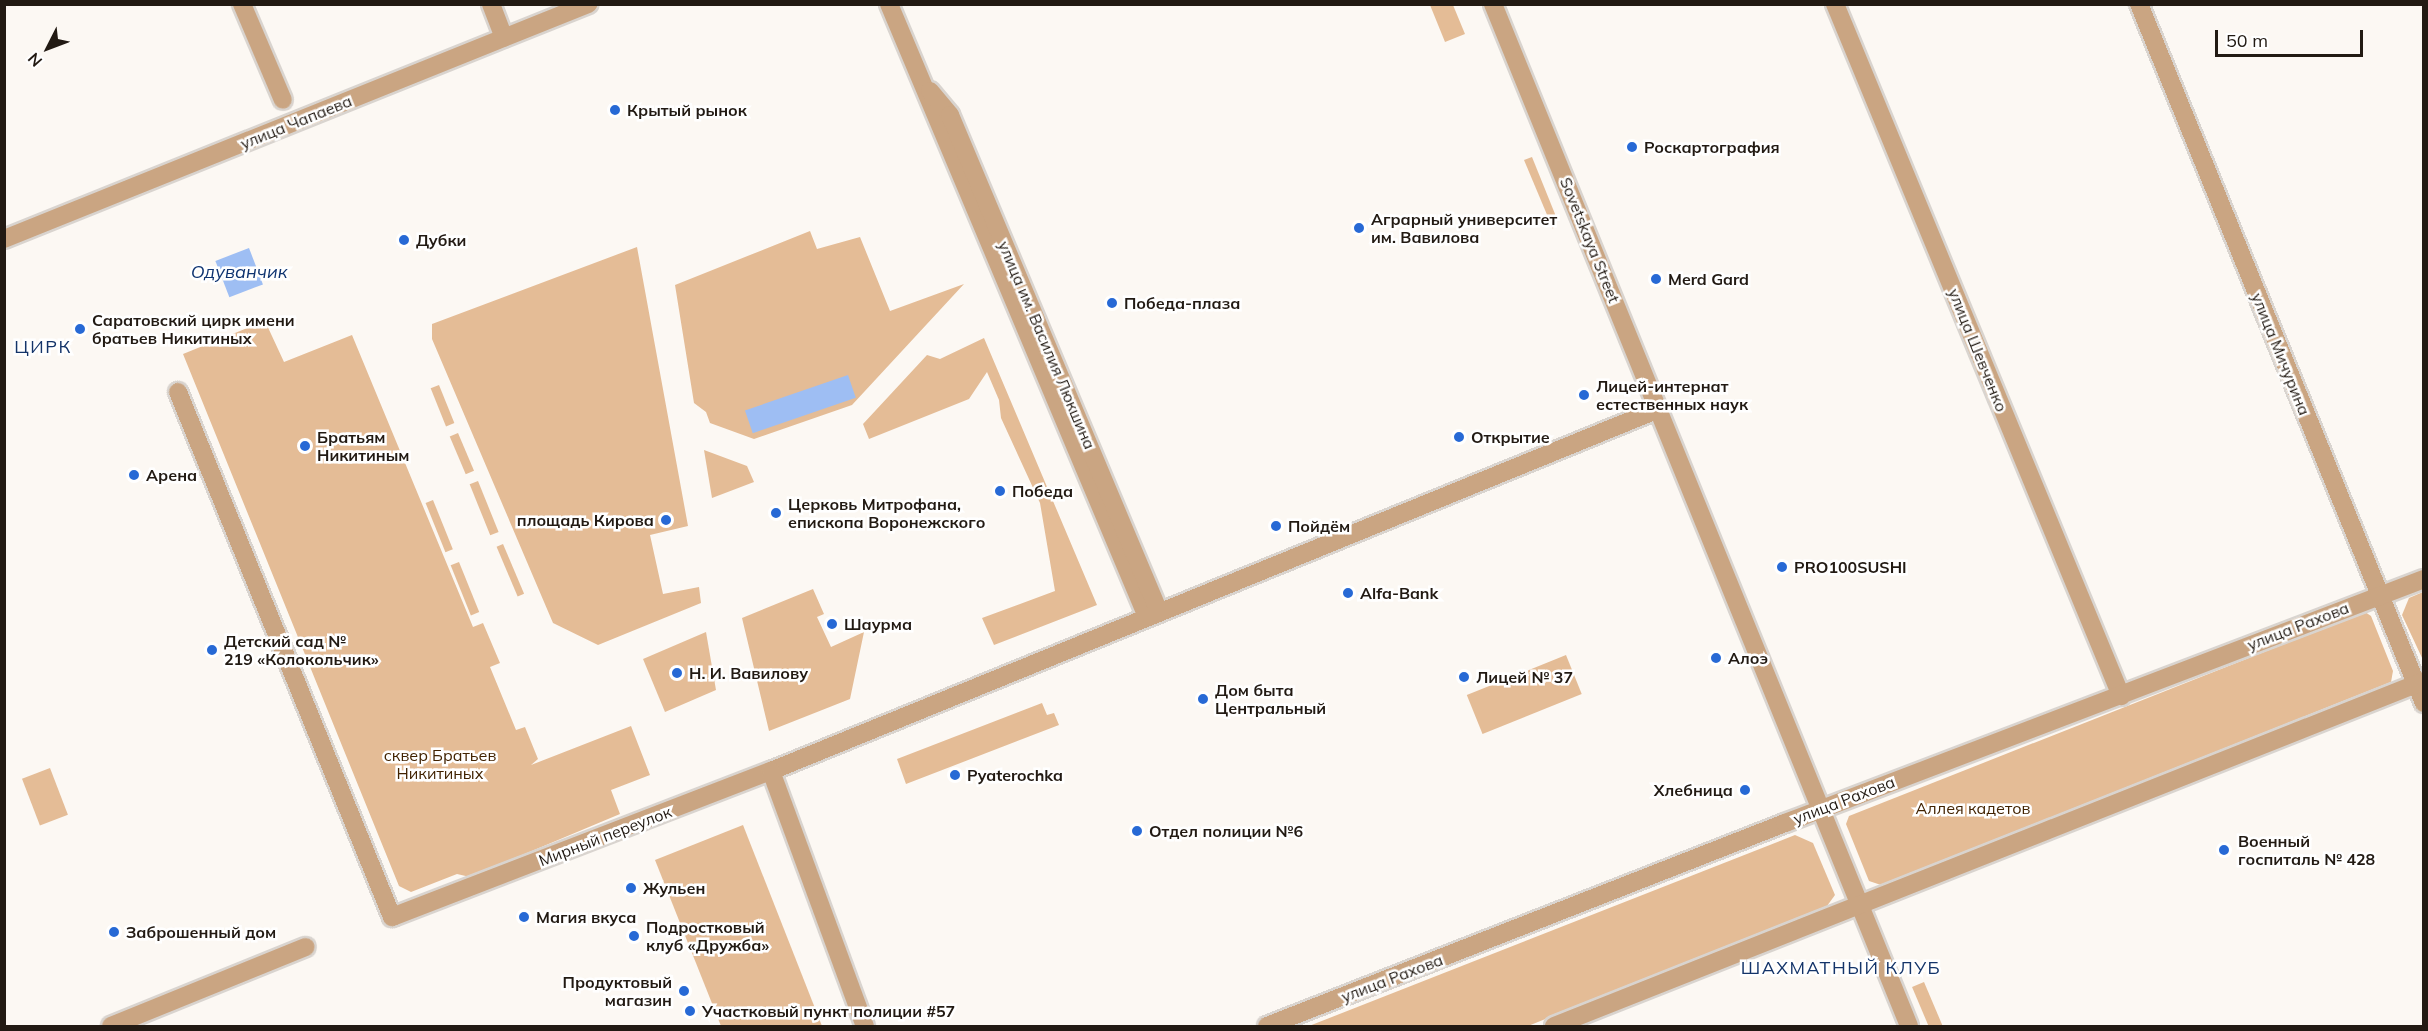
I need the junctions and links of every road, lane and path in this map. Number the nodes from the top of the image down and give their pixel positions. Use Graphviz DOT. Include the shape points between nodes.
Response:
graph roads {
  1 [pos="242,4"];
  2 [pos="491,4"];
  3 [pos="588,4"];
  4 [pos="889,4"];
  5 [pos="1493,4"];
  6 [pos="1835,4"];
  7 [pos="2139,4"];
  8 [pos="504,38"];
  9 [pos="283,100"];
  10 [pos="4,240"];
  11 [pos="178,392"];
  12 [pos="1659,409"];
  13 [pos="2424,579"];
  14 [pos="2379,595"];
  15 [pos="1153,614"];
  16 [pos="2420,682"];
  17 [pos="2121,696"];
  18 [pos="2424,703"];
  19 [pos="771,771"];
  20 [pos="1821,810"];
  21 [pos="1859,904"];
  22 [pos="306,947"];
  23 [pos="111,1026"];
  24 [pos="865,1026"];
  25 [pos="1267,1026"];
  26 [pos="1554,1026"];
  27 [pos="1909,1026"];
  1 -- 9 [label="street"];
  2 -- 8 [label="street"];
  3 -- 8 [label="street, улица Чапаева"];
  4 -- 15 [label="street, улица им. Василия Люкшина" via="926,84 950,115"];
  5 -- 12 [label="street, Sovetskaya Street"];
  6 -- 17 [label="street, улица Шевченко"];
  7 -- 14 [label="street, улица Мичурина"];
  8 -- 10 [label="street, улица Чапаева"];
  11 -- 19 [label="street, Мирный переулок" via="392,917"];
  12 -- 15 [label="street, Мирный переулок"];
  12 -- 20 [label="street, Sovetskaya Street"];
  13 -- 14 [label="street, улица Рахова"];
  14 -- 16 [label="street, улица Мичурина"];
  14 -- 17 [label="street, улица Рахова"];
  15 -- 19 [label="street, Мирный переулок"];
  16 -- 18 [label="street, улица Мичурина"];
  16 -- 21 [label="street"];
  17 -- 20 [label="street, улица Рахова"];
  19 -- 24 [label="street"];
  20 -- 21 [label="street, Sovetskaya Street"];
  20 -- 25 [label="street, улица Рахова"];
  21 -- 26 [label="street"];
  21 -- 27 [label="street, Sovetskaya Street"];
  22 -- 23 [label="street"];
}
